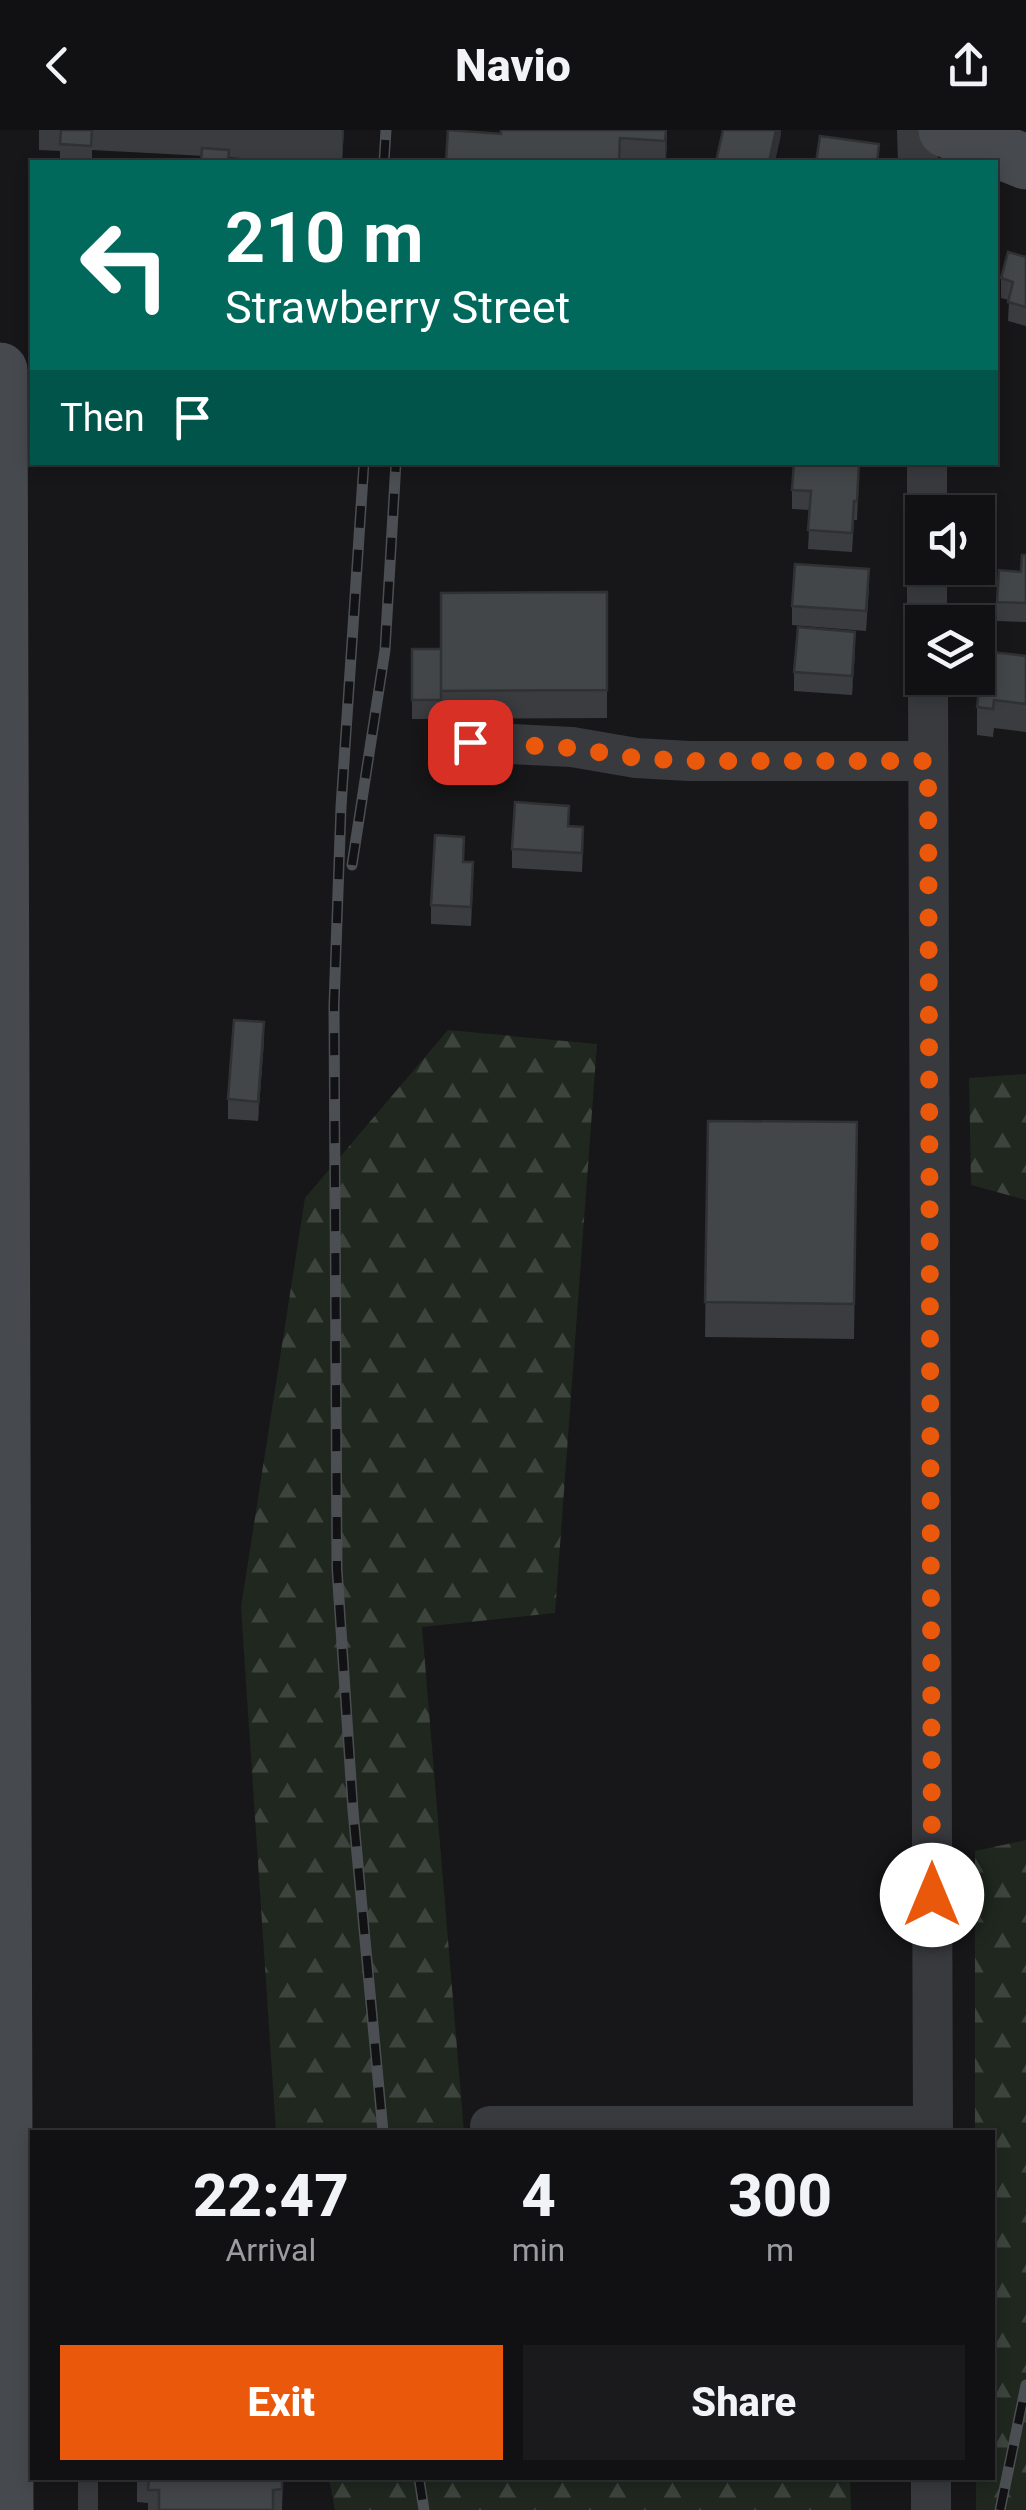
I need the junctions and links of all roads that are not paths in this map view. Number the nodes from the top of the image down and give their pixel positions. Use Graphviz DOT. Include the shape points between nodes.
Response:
graph roads {
  1 [pos="917,130"];
  2 [pos="918,160"];
  3 [pos="5,371"];
  4 [pos="927,465"];
  5 [pos="928,495"];
  6 [pos="928,695"];
  7 [pos="470,742"];
  8 [pos="928,761"];
  9 [pos="0,914"];
  10 [pos="490,2126"];
  11 [pos="933,2129"];
  12 [pos="19,2378"];
  13 [pos="88,2480"];
  14 [pos="931,2480"];
  15 [pos="6,2510"];
  16 [pos="88,2510"];
  17 [pos="931,2510"];
  1 -- 2 [label="street"];
  3 -- 9 [label="street"];
  4 -- 5 [label="street"];
  6 -- 8 [label="street"];
  7 -- 8 [label="street" via="690,761"];
  8 -- 11 [label="street"];
  9 -- 12 [label="street"];
  10 -- 11 [label="street"];
  12 -- 15 [label="street"];
  13 -- 16 [label="lane"];
  14 -- 17 [label="street"];
}
